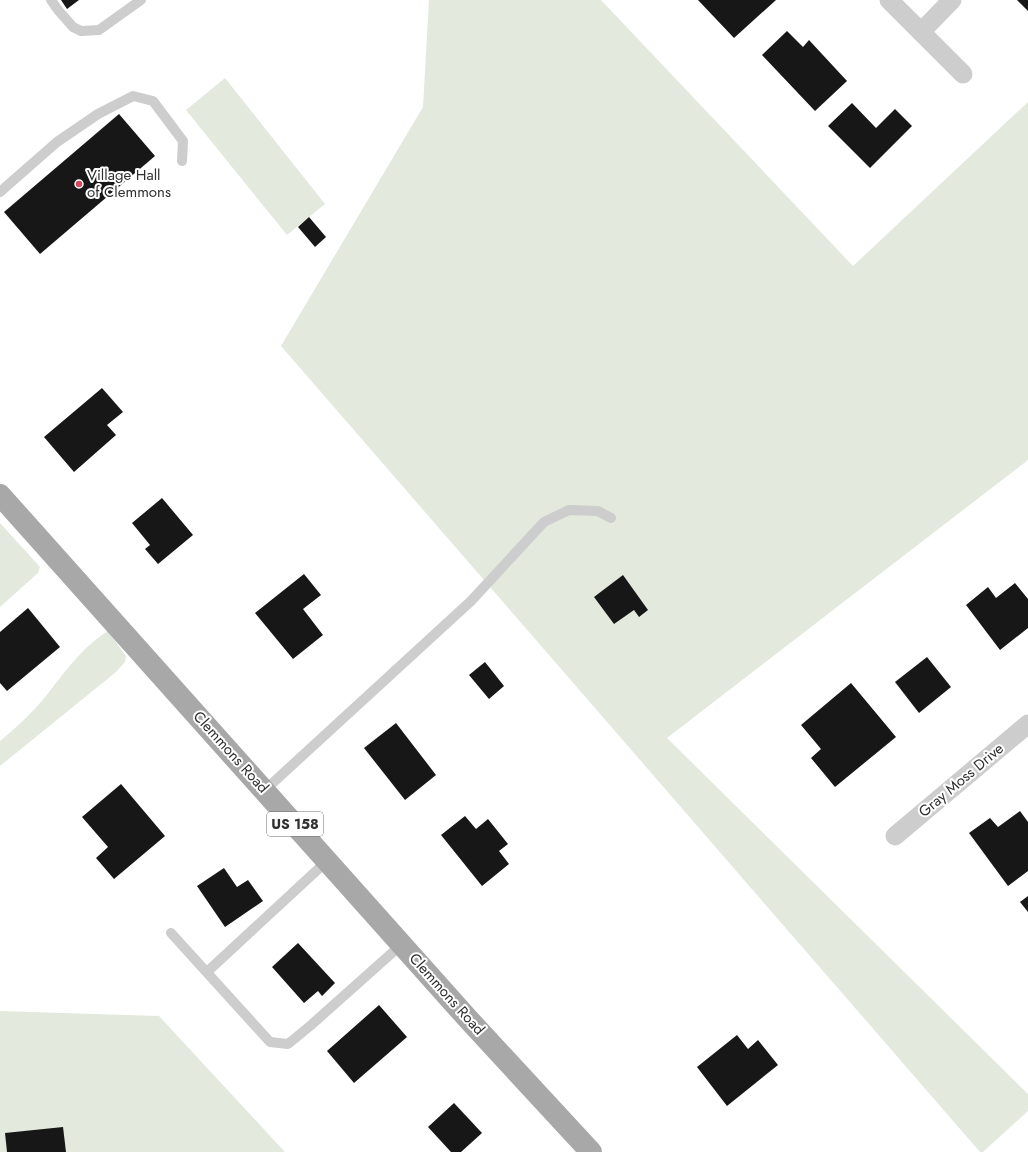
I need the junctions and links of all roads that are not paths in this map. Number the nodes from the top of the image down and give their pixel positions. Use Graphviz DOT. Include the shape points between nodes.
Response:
graph roads {
  1 [pos="51,0"];
  2 [pos="141,0"];
  3 [pos="889,0"];
  4 [pos="952,0"];
  5 [pos="921,32"];
  6 [pos="963,74"];
  7 [pos="182,161"];
  8 [pos="0,192"];
  9 [pos="0,495"];
  10 [pos="611,518"];
  11 [pos="1028,724"];
  12 [pos="265,790"];
  13 [pos="895,836"];
  14 [pos="328,860"];
  15 [pos="172,933"];
  16 [pos="402,944"];
  17 [pos="207,972"];
  18 [pos="591,1152"];
  1 -- 2 [label="lane" via="63,16 81,31 99,30"];
  3 -- 5 [label="street"];
  4 -- 5 [label="street"];
  5 -- 6 [label="street"];
  7 -- 8 [label="lane" via="183,141 179,135 153,101 133,96 98,114 57,142"];
  9 -- 12 [label="main road, Clemmons Road / US 158"];
  10 -- 12 [label="lane" via="598,511 568,510 544,522 471,601"];
  11 -- 13 [label="street, Gray Moss Drive"];
  12 -- 14 [label="main road, Clemmons Road / US 158"];
  14 -- 16 [label="main road, Clemmons Road / US 158"];
  14 -- 17 [label="lane"];
  15 -- 17 [label="lane"];
  16 -- 17 [label="lane" via="288,1044 270,1042"];
  16 -- 18 [label="main road, Clemmons Road / US 158"];
}
